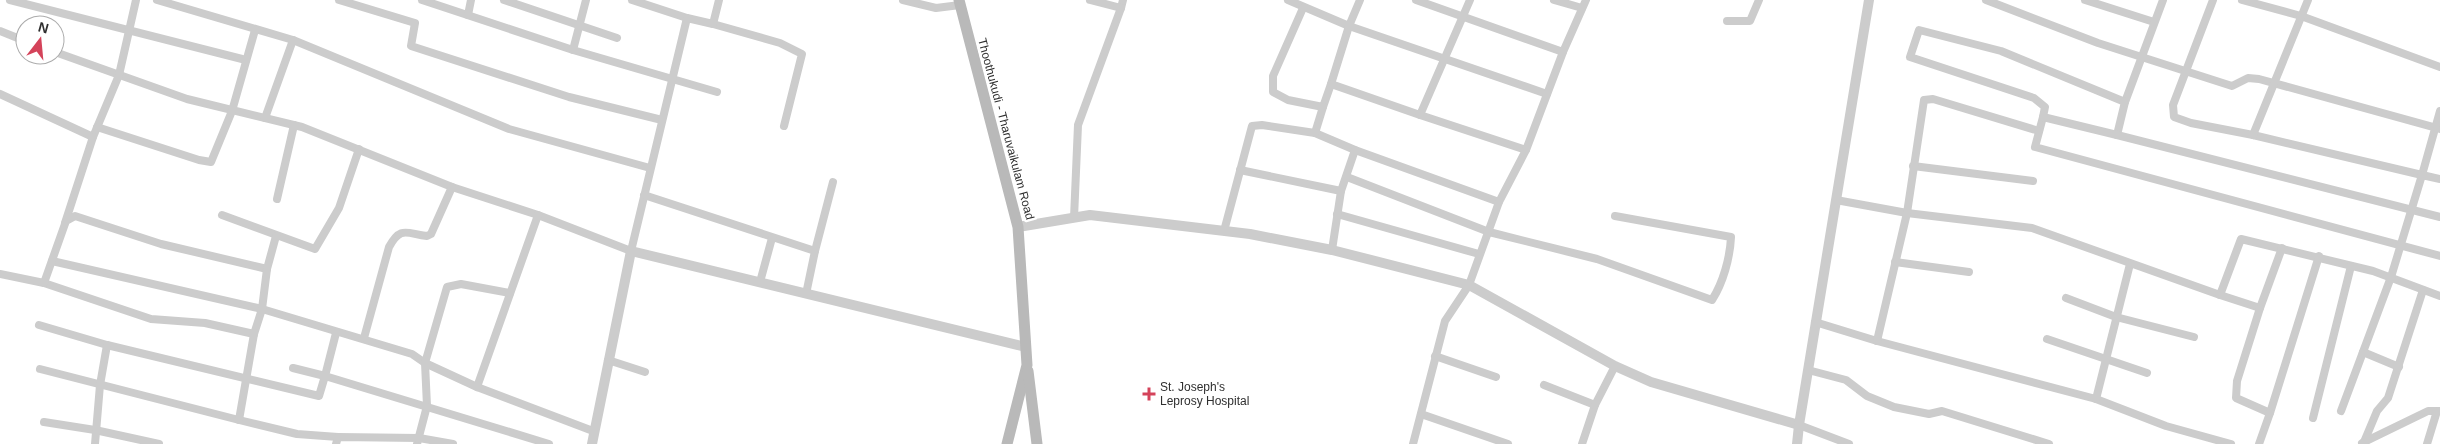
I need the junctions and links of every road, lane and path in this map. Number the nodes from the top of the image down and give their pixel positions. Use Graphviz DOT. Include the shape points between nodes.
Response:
graph roads {
  1 [pos="10,0"];
  2 [pos="136,0"];
  3 [pos="157,0"];
  4 [pos="339,0"];
  5 [pos="422,0"];
  6 [pos="471,0"];
  7 [pos="504,0"];
  8 [pos="586,0"];
  9 [pos="632,0"];
  10 [pos="719,0"];
  11 [pos="903,0"];
  12 [pos="1090,0"];
  13 [pos="1123,0"];
  14 [pos="1288,0"];
  15 [pos="1360,0"];
  16 [pos="1416,0"];
  17 [pos="1470,0"];
  18 [pos="1554,0"];
  19 [pos="1586,0"];
  20 [pos="1759,0"];
  21 [pos="1868,0"];
  22 [pos="1986,0"];
  23 [pos="2086,0"];
  24 [pos="2163,0"];
  25 [pos="2213,0"];
  26 [pos="2242,0"];
  27 [pos="2308,0"];
  28 [pos="959,2"];
  29 [pos="1121,8"];
  30 [pos="1304,8"];
  31 [pos="1582,8"];
  32 [pos="468,15"];
  33 [pos="2302,16"];
  34 [pos="687,18"];
  35 [pos="1464,18"];
  36 [pos="1727,21"];
  37 [pos="2154,22"];
  38 [pos="712,24"];
  39 [pos="579,25"];
  40 [pos="1349,26"];
  41 [pos="255,30"];
  42 [pos="0,31"];
  43 [pos="129,31"];
  44 [pos="15,37"];
  45 [pos="617,38"];
  46 [pos="293,40"];
  47 [pos="573,50"];
  48 [pos="1563,52"];
  49 [pos="65,56"];
  50 [pos="2141,58"];
  51 [pos="246,60"];
  52 [pos="1444,60"];
  53 [pos="2440,67"];
  54 [pos="2186,72"];
  55 [pos="119,75"];
  56 [pos="672,80"];
  57 [pos="2274,83"];
  58 [pos="1331,84"];
  59 [pos="716,92"];
  60 [pos="0,94"];
  61 [pos="1547,94"];
  62 [pos="2125,102"];
  63 [pos="1323,107"];
  64 [pos="232,111"];
  65 [pos="2440,111"];
  66 [pos="1420,115"];
  67 [pos="265,118"];
  68 [pos="2043,118"];
  69 [pos="662,120"];
  70 [pos="294,125"];
  71 [pos="784,126"];
  72 [pos="97,127"];
  73 [pos="2437,128"];
  74 [pos="2039,131"];
  75 [pos="1316,133"];
  76 [pos="2253,134"];
  77 [pos="2117,135"];
  78 [pos="93,136"];
  79 [pos="359,149"];
  80 [pos="1355,150"];
  81 [pos="1526,150"];
  82 [pos="1913,166"];
  83 [pos="650,168"];
  84 [pos="1240,170"];
  85 [pos="2422,175"];
  86 [pos="1347,177"];
  87 [pos="2440,178"];
  88 [pos="2033,181"];
  89 [pos="833,182"];
  90 [pos="452,186"];
  91 [pos="1342,191"];
  92 [pos="644,195"];
  93 [pos="277,199"];
  94 [pos="1836,200"];
  95 [pos="1499,202"];
  96 [pos="2411,209"];
  97 [pos="1907,213"];
  98 [pos="1337,214"];
  99 [pos="222,215"];
  100 [pos="538,215"];
  101 [pos="1615,216"];
  102 [pos="2440,217"];
  103 [pos="1074,218"];
  104 [pos="64,224"];
  105 [pos="1018,227"];
  106 [pos="1224,231"];
  107 [pos="1489,232"];
  108 [pos="276,236"];
  109 [pos="772,238"];
  110 [pos="2401,245"];
  111 [pos="2282,248"];
  112 [pos="1332,250"];
  113 [pos="631,251"];
  114 [pos="815,251"];
  115 [pos="1479,254"];
  116 [pos="2319,256"];
  117 [pos="2440,256"];
  118 [pos="52,261"];
  119 [pos="1895,262"];
  120 [pos="2130,264"];
  121 [pos="2350,266"];
  122 [pos="267,269"];
  123 [pos="1969,272"];
  124 [pos="0,274"];
  125 [pos="2392,277"];
  126 [pos="760,282"];
  127 [pos="44,283"];
  128 [pos="1469,285"];
  129 [pos="2423,290"];
  130 [pos="510,293"];
  131 [pos="806,294"];
  132 [pos="2220,295"];
  133 [pos="2440,296"];
  134 [pos="2066,298"];
  135 [pos="2260,308"];
  136 [pos="262,309"];
  137 [pos="2116,317"];
  138 [pos="1815,322"];
  139 [pos="39,325"];
  140 [pos="336,333"];
  141 [pos="254,334"];
  142 [pos="364,338"];
  143 [pos="2194,338"];
  144 [pos="2047,339"];
  145 [pos="1877,341"];
  146 [pos="107,345"];
  147 [pos="1026,347"];
  148 [pos="2363,352"];
  149 [pos="1435,356"];
  150 [pos="2106,359"];
  151 [pos="608,360"];
  152 [pos="425,363"];
  153 [pos="1027,364"];
  154 [pos="1614,366"];
  155 [pos="293,368"];
  156 [pos="2399,368"];
  157 [pos="40,369"];
  158 [pos="1808,370"];
  159 [pos="645,372"];
  160 [pos="2147,373"];
  161 [pos="326,376"];
  162 [pos="246,377"];
  163 [pos="1496,377"];
  164 [pos="100,385"];
  165 [pos="1544,385"];
  166 [pos="477,388"];
  167 [pos="2096,398"];
  168 [pos="1595,405"];
  169 [pos="427,406"];
  170 [pos="2341,411"];
  171 [pos="2439,411"];
  172 [pos="2270,413"];
  173 [pos="1421,414"];
  174 [pos="2313,418"];
  175 [pos="240,420"];
  176 [pos="44,422"];
  177 [pos="1798,425"];
  178 [pos="95,430"];
  179 [pos="593,431"];
  180 [pos="337,441"];
  181 [pos="418,441"];
  182 [pos="2362,443"];
  183 [pos="95,444"];
  184 [pos="159,444"];
  185 [pos="453,444"];
  186 [pos="549,444"];
  187 [pos="592,444"];
  188 [pos="1007,444"];
  189 [pos="1037,444"];
  190 [pos="1413,444"];
  191 [pos="1508,444"];
  192 [pos="1582,444"];
  193 [pos="1797,444"];
  194 [pos="1849,444"];
  195 [pos="2048,444"];
  196 [pos="2231,444"];
  197 [pos="2259,444"];
  198 [pos="2427,444"];
  1 -- 43 [label="street"];
  2 -- 43 [label="street"];
  3 -- 41 [label="street"];
  4 -- 69 [label="street" via="415,23 411,46 569,97"];
  5 -- 32 [label="street"];
  6 -- 32 [label="street"];
  7 -- 39 [label="street"];
  8 -- 39 [label="street"];
  9 -- 34 [label="street"];
  10 -- 38 [label="street"];
  11 -- 28 [label="street" via="936,8"];
  12 -- 29 [label="street"];
  13 -- 29 [label="street"];
  14 -- 30 [label="street"];
  15 -- 40 [label="street"];
  16 -- 35 [label="street"];
  17 -- 35 [label="street"];
  18 -- 31 [label="street"];
  19 -- 31 [label="street"];
  20 -- 36 [label="street" via="1750,21"];
  21 -- 94 [label="street"];
  22 -- 50 [label="street"];
  23 -- 37 [label="street"];
  24 -- 37 [label="street"];
  25 -- 54 [label="street"];
  26 -- 33 [label="street"];
  27 -- 33 [label="street"];
  28 -- 105 [label="main road, Thoothukudi - Tharuvaikulam Road"];
  29 -- 103 [label="street" via="1078,125"];
  30 -- 40 [label="street"];
  30 -- 63 [label="street" via="1273,76 1273,92 1288,100"];
  31 -- 48 [label="street"];
  32 -- 47 [label="street"];
  33 -- 53 [label="street"];
  33 -- 57 [label="street"];
  34 -- 38 [label="street"];
  34 -- 56 [label="street"];
  35 -- 48 [label="street"];
  35 -- 52 [label="street"];
  37 -- 50 [label="street"];
  38 -- 71 [label="street" via="780,43 802,54"];
  39 -- 45 [label="street"];
  39 -- 47 [label="street"];
  40 -- 52 [label="street"];
  40 -- 58 [label="street"];
  41 -- 46 [label="street"];
  41 -- 51 [label="street"];
  42 -- 44 [label="street"];
  43 -- 51 [label="street"];
  43 -- 55 [label="street"];
  46 -- 67 [label="street"];
  46 -- 83 [label="street" via="509,129"];
  47 -- 56 [label="street"];
  48 -- 61 [label="street"];
  49 -- 55 [label="street"];
  50 -- 54 [label="street"];
  50 -- 62 [label="street"];
  51 -- 64 [label="street"];
  52 -- 61 [label="street"];
  52 -- 66 [label="street"];
  54 -- 57 [label="street" via="2232,86 2248,78"];
  54 -- 76 [label="street" via="2173,105 2174,118"];
  55 -- 64 [label="street"];
  55 -- 72 [label="street"];
  56 -- 59 [label="street"];
  56 -- 69 [label="street"];
  57 -- 73 [label="street"];
  57 -- 76 [label="street"];
  58 -- 63 [label="street"];
  58 -- 66 [label="street"];
  60 -- 78 [label="street"];
  61 -- 81 [label="street"];
  62 -- 68 [label="street" via="2001,51 1919,30 1910,58 2034,98 2045,107"];
  62 -- 77 [label="street"];
  63 -- 75 [label="street"];
  64 -- 67 [label="street"];
  64 -- 72 [label="street" via="211,162"];
  65 -- 73 [label="street"];
  66 -- 81 [label="street"];
  67 -- 70 [label="street"];
  68 -- 74 [label="street"];
  68 -- 77 [label="street"];
  69 -- 83 [label="street"];
  70 -- 79 [label="street"];
  70 -- 93 [label="street"];
  72 -- 78 [label="street"];
  73 -- 85 [label="street"];
  74 -- 82 [label="street" via="1933,99 1924,100"];
  74 -- 110 [label="street" via="2035,147"];
  75 -- 80 [label="street"];
  75 -- 84 [label="street" via="1252,126"];
  76 -- 85 [label="street"];
  77 -- 96 [label="street"];
  78 -- 104 [label="street"];
  79 -- 90 [label="street"];
  79 -- 108 [label="street" via="339,208 315,249"];
  80 -- 86 [label="street"];
  80 -- 95 [label="street"];
  81 -- 95 [label="street"];
  82 -- 88 [label="street"];
  82 -- 97 [label="street"];
  83 -- 92 [label="street"];
  84 -- 91 [label="street"];
  84 -- 106 [label="street"];
  85 -- 87 [label="street"];
  85 -- 96 [label="street"];
  86 -- 91 [label="street"];
  86 -- 107 [label="street"];
  89 -- 114 [label="street"];
  90 -- 100 [label="street"];
  90 -- 142 [label="street" via="431,234 401,232 389,247"];
  91 -- 98 [label="street"];
  92 -- 109 [label="street"];
  92 -- 113 [label="street"];
  94 -- 97 [label="street"];
  94 -- 138 [label="street"];
  95 -- 107 [label="street"];
  96 -- 102 [label="street"];
  96 -- 110 [label="street"];
  97 -- 119 [label="street"];
  97 -- 120 [label="street" via="2032,228"];
  98 -- 112 [label="street"];
  98 -- 115 [label="street"];
  99 -- 108 [label="street"];
  100 -- 113 [label="street"];
  100 -- 130 [label="street"];
  101 -- 107 [label="street" via="1731,237 1718,291 1712,300 1596,259"];
  103 -- 105 [label="street"];
  103 -- 106 [label="street" via="1090,215"];
  104 -- 118 [label="street"];
  104 -- 122 [label="street" via="75,216 160,244"];
  105 -- 147 [label="main road, Thoothukudi - Tharuvaikulam Road"];
  106 -- 112 [label="street"];
  107 -- 115 [label="street"];
  108 -- 122 [label="street"];
  109 -- 114 [label="street"];
  109 -- 126 [label="street"];
  110 -- 117 [label="street"];
  110 -- 125 [label="street"];
  111 -- 116 [label="street"];
  111 -- 132 [label="street" via="2241,240"];
  111 -- 135 [label="street"];
  112 -- 128 [label="street"];
  113 -- 126 [label="street"];
  113 -- 151 [label="street"];
  114 -- 131 [label="street"];
  115 -- 128 [label="street"];
  116 -- 121 [label="street"];
  116 -- 172 [label="street"];
  118 -- 127 [label="street"];
  118 -- 136 [label="street"];
  119 -- 123 [label="street"];
  119 -- 145 [label="street"];
  120 -- 132 [label="street"];
  120 -- 137 [label="street"];
  121 -- 125 [label="street"];
  121 -- 174 [label="street"];
  122 -- 136 [label="street"];
  124 -- 127 [label="street"];
  125 -- 129 [label="street"];
  125 -- 148 [label="street"];
  126 -- 131 [label="street"];
  127 -- 141 [label="street" via="151,319 206,323"];
  128 -- 149 [label="street" via="1445,320"];
  128 -- 154 [label="street"];
  129 -- 133 [label="street"];
  129 -- 156 [label="street"];
  130 -- 152 [label="street" via="461,284 447,287"];
  130 -- 166 [label="street"];
  131 -- 147 [label="street"];
  132 -- 135 [label="street"];
  134 -- 137 [label="street"];
  135 -- 172 [label="street" via="2237,381 2236,398"];
  136 -- 140 [label="street"];
  136 -- 141 [label="street"];
  137 -- 143 [label="street"];
  137 -- 150 [label="street"];
  138 -- 145 [label="street"];
  138 -- 158 [label="street"];
  139 -- 146 [label="street"];
  140 -- 142 [label="street"];
  140 -- 161 [label="street"];
  141 -- 162 [label="street"];
  142 -- 152 [label="street" via="412,354"];
  144 -- 150 [label="street"];
  145 -- 167 [label="street"];
  146 -- 162 [label="street"];
  146 -- 164 [label="street"];
  147 -- 153 [label="main road, Thoothukudi - Tharuvaikulam Road"];
  148 -- 156 [label="street"];
  148 -- 170 [label="street"];
  149 -- 163 [label="street"];
  149 -- 173 [label="street"];
  150 -- 160 [label="street"];
  150 -- 167 [label="street"];
  151 -- 159 [label="street"];
  151 -- 179 [label="street"];
  152 -- 166 [label="street"];
  152 -- 169 [label="street"];
  153 -- 188 [label="main road, Thoothukudi - Tharuvaikulam Road"];
  153 -- 189 [label="main road"];
  154 -- 168 [label="street"];
  154 -- 177 [label="street" via="1651,382"];
  155 -- 161 [label="street"];
  156 -- 182 [label="street" via="2388,398"];
  157 -- 164 [label="street"];
  158 -- 177 [label="street"];
  158 -- 195 [label="street" via="1846,380 1868,396 1894,407 1928,414 1942,411"];
  161 -- 162 [label="street" via="319,396"];
  161 -- 169 [label="street"];
  162 -- 175 [label="street"];
  164 -- 175 [label="street"];
  164 -- 178 [label="street"];
  165 -- 168 [label="street"];
  166 -- 179 [label="street"];
  167 -- 196 [label="street" via="2166,426"];
  168 -- 192 [label="street"];
  169 -- 181 [label="street"];
  169 -- 186 [label="street"];
  171 -- 182 [label="street" via="2428,411"];
  171 -- 198 [label="street"];
  172 -- 197 [label="street"];
  173 -- 190 [label="street"];
  173 -- 191 [label="street"];
  175 -- 180 [label="street"];
  176 -- 178 [label="street"];
  177 -- 193 [label="street"];
  177 -- 194 [label="street"];
  178 -- 183 [label="street"];
  178 -- 184 [label="street"];
  179 -- 187 [label="street"];
  180 -- 181 [label="street"];
  181 -- 185 [label="street"];
}
